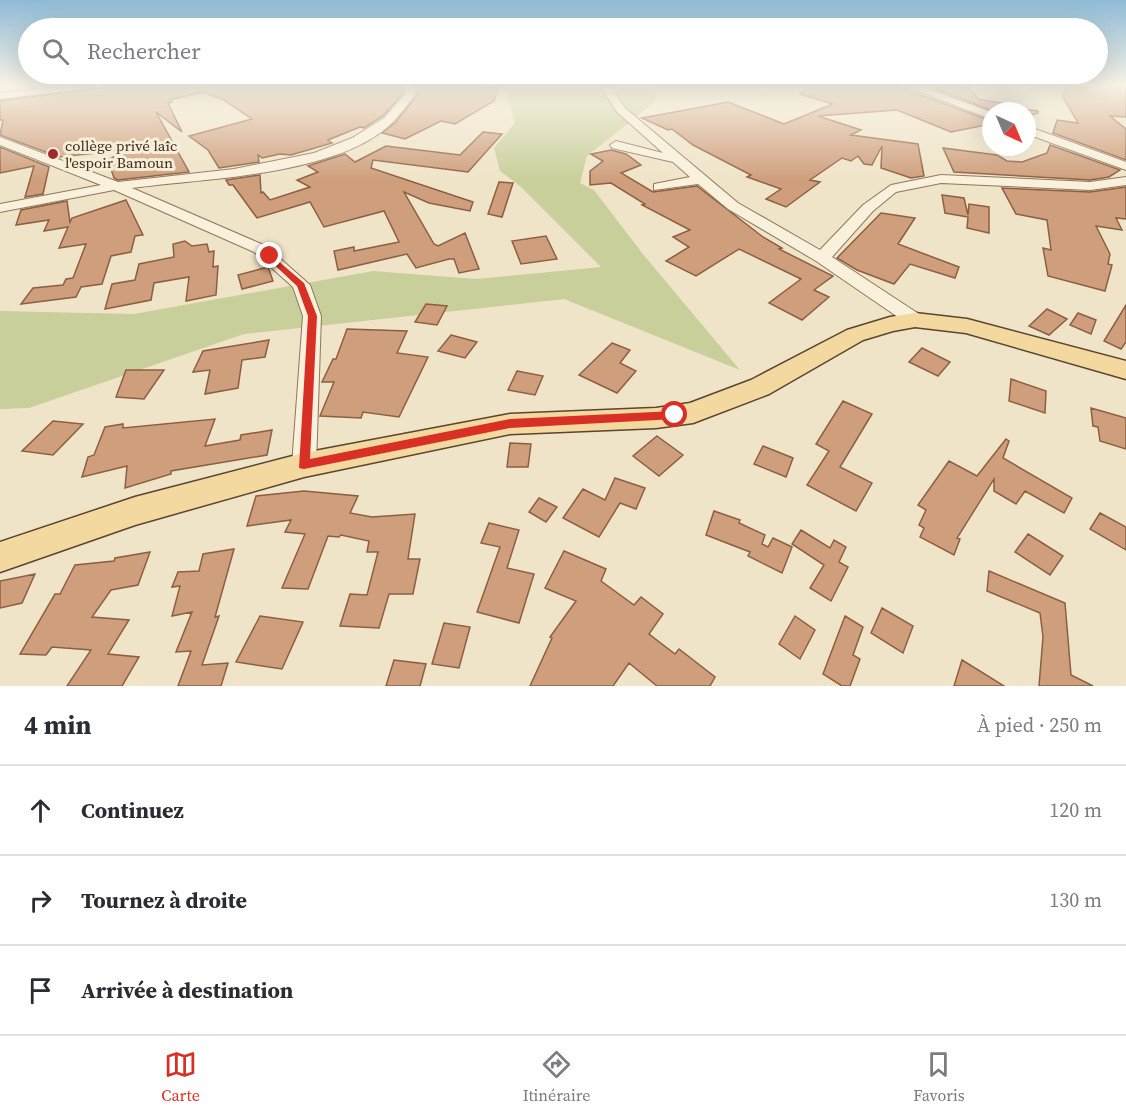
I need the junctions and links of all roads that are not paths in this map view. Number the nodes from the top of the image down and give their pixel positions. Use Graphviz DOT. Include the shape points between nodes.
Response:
graph roads {
  1 [pos="393,116"];
  2 [pos="628,116"];
  3 [pos="1036,133"];
  4 [pos="0,141"];
  5 [pos="616,145"];
  6 [pos="685,165"];
  7 [pos="1126,166"];
  8 [pos="701,179"];
  9 [pos="1126,181"];
  10 [pos="116,186"];
  11 [pos="658,187"];
  12 [pos="0,208"];
  13 [pos="822,258"];
  14 [pos="915,320"];
  15 [pos="1126,370"];
  16 [pos="304,465"];
  17 [pos="0,557"];
  1 -- 10 [label="street" via="330,153 261,169"];
  2 -- 6 [label="street"];
  3 -- 7 [label="street"];
  4 -- 10 [label="street"];
  5 -- 6 [label="street"];
  6 -- 8 [label="street"];
  8 -- 11 [label="street"];
  8 -- 13 [label="street" via="749,216"];
  9 -- 13 [label="street" via="1090,186 965,179 891,189"];
  10 -- 12 [label="street"];
  10 -- 16 [label="street" via="260,249 301,285 312,316"];
  13 -- 14 [label="street"];
  14 -- 15 [label="main road" via="1001,334"];
  14 -- 16 [label="main road" via="855,335 760,387 693,413 510,424"];
  16 -- 17 [label="main road" via="146,508"];
}
